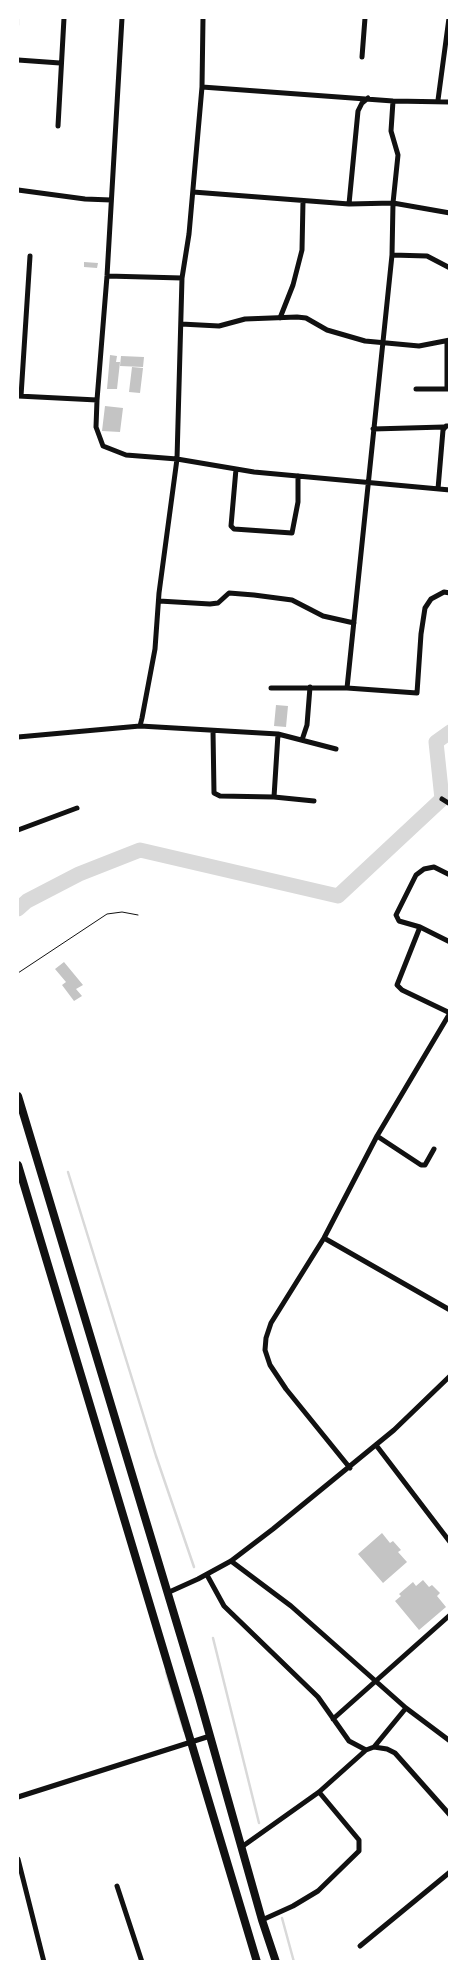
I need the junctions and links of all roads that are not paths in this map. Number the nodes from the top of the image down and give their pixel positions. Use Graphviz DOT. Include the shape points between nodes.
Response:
graph roads {
  1 [pos="64,18"];
  2 [pos="122,18"];
  3 [pos="195,18"];
  4 [pos="203,18"];
  5 [pos="366,18"];
  6 [pos="449,18"];
  7 [pos="362,58"];
  8 [pos="18,60"];
  9 [pos="60,63"];
  10 [pos="202,87"];
  11 [pos="368,98"];
  12 [pos="438,100"];
  13 [pos="393,101"];
  14 [pos="450,102"];
  15 [pos="58,126"];
  16 [pos="18,190"];
  17 [pos="193,192"];
  18 [pos="111,200"];
  19 [pos="303,200"];
  20 [pos="393,203"];
  21 [pos="350,204"];
  22 [pos="450,213"];
  23 [pos="392,255"];
  24 [pos="30,256"];
  25 [pos="450,268"];
  26 [pos="107,276"];
  27 [pos="182,278"];
  28 [pos="280,318"];
  29 [pos="181,324"];
  30 [pos="448,340"];
  31 [pos="382,343"];
  32 [pos="416,389"];
  33 [pos="448,389"];
  34 [pos="19,396"];
  35 [pos="97,400"];
  36 [pos="447,427"];
  37 [pos="373,429"];
  38 [pos="177,459"];
  39 [pos="236,469"];
  40 [pos="298,476"];
  41 [pos="368,482"];
  42 [pos="438,488"];
  43 [pos="450,490"];
  44 [pos="450,592"];
  45 [pos="159,601"];
  46 [pos="354,623"];
  47 [pos="310,687"];
  48 [pos="271,688"];
  49 [pos="348,688"];
  50 [pos="140,726"];
  51 [pos="213,731"];
  52 [pos="278,734"];
  53 [pos="18,737"];
  54 [pos="302,740"];
  55 [pos="336,749"];
  56 [pos="274,797"];
  57 [pos="442,799"];
  58 [pos="314,801"];
  59 [pos="450,804"];
  60 [pos="77,808"];
  61 [pos="18,830"];
  62 [pos="450,874"];
  63 [pos="420,927"];
  64 [pos="450,942"];
  65 [pos="18,1096"];
  66 [pos="377,1136"];
  67 [pos="434,1149"];
  68 [pos="18,1166"];
  69 [pos="324,1238"];
  70 [pos="450,1310"];
  71 [pos="450,1376"];
  72 [pos="376,1445"];
  73 [pos="350,1468"];
  74 [pos="447,1534"];
  75 [pos="450,1542"];
  76 [pos="231,1561"];
  77 [pos="207,1575"];
  78 [pos="166,1593"];
  79 [pos="450,1615"];
  80 [pos="376,1680"];
  81 [pos="406,1708"];
  82 [pos="333,1719"];
  83 [pos="210,1736"];
  84 [pos="450,1741"];
  85 [pos="192,1742"];
  86 [pos="374,1747"];
  87 [pos="366,1750"];
  88 [pos="319,1792"];
  89 [pos="18,1797"];
  90 [pos="450,1815"];
  91 [pos="243,1846"];
  92 [pos="18,1859"];
  93 [pos="450,1872"];
  94 [pos="117,1886"];
  95 [pos="262,1920"];
  96 [pos="360,1946"];
  97 [pos="44,1962"];
  98 [pos="142,1962"];
  99 [pos="258,1962"];
  100 [pos="276,1962"];
  1 -- 9 [label="street"];
  2 -- 18 [label="street"];
  3 -- 4 [label="street"];
  4 -- 10 [label="street"];
  5 -- 7 [label="street"];
  6 -- 12 [label="street"];
  8 -- 9 [label="street"];
  9 -- 15 [label="street"];
  10 -- 11 [label="street"];
  10 -- 17 [label="street"];
  11 -- 13 [label="street"];
  11 -- 21 [label="street" via="358,111"];
  12 -- 13 [label="street"];
  12 -- 14 [label="street"];
  13 -- 20 [label="street" via="391,131 398,155"];
  16 -- 18 [label="street"];
  17 -- 19 [label="street"];
  17 -- 27 [label="street"];
  18 -- 26 [label="street"];
  19 -- 21 [label="street"];
  19 -- 28 [label="street" via="302,250"];
  20 -- 21 [label="street"];
  20 -- 22 [label="street"];
  20 -- 23 [label="street"];
  23 -- 25 [label="street" via="426,256"];
  23 -- 31 [label="street"];
  24 -- 34 [label="street"];
  26 -- 27 [label="street"];
  26 -- 35 [label="street"];
  27 -- 29 [label="street"];
  28 -- 29 [label="street" via="265,316 218,326"];
  28 -- 31 [label="street" via="306,318 317,326 345,336"];
  29 -- 38 [label="street"];
  30 -- 31 [label="street" via="419,346"];
  30 -- 33 [label="street"];
  31 -- 37 [label="street"];
  32 -- 33 [label="street"];
  34 -- 35 [label="street"];
  35 -- 38 [label="street" via="96,428 103,446 126,455"];
  36 -- 37 [label="street"];
  36 -- 42 [label="street"];
  37 -- 41 [label="street"];
  38 -- 39 [label="street"];
  38 -- 45 [label="street"];
  39 -- 40 [label="street"];
  39 -- 40 [label="street" via="231,526 234,529 292,533 298,502"];
  40 -- 41 [label="street"];
  41 -- 42 [label="street"];
  41 -- 46 [label="street"];
  42 -- 43 [label="street"];
  44 -- 49 [label="street" via="430,599 426,608 417,693"];
  45 -- 46 [label="street" via="210,604 218,603 229,593 254,595 292,600 323,616"];
  45 -- 50 [label="street" via="155,649"];
  46 -- 49 [label="street"];
  47 -- 48 [label="street"];
  47 -- 49 [label="street"];
  47 -- 54 [label="street" via="307,725"];
  50 -- 51 [label="street"];
  50 -- 53 [label="street"];
  51 -- 52 [label="street"];
  51 -- 56 [label="street" via="214,793 220,796"];
  52 -- 54 [label="street"];
  52 -- 56 [label="street"];
  54 -- 55 [label="street"];
  56 -- 58 [label="street"];
  57 -- 59 [label="street"];
  60 -- 61 [label="street"];
  62 -- 63 [label="street" via="434,867 416,875 396,915 399,922"];
  63 -- 64 [label="street"];
  63 -- 66 [label="street" via="397,985 450,1013"];
  65 -- 78 [label="highway"];
  66 -- 67 [label="street" via="421,1165 425,1165"];
  66 -- 69 [label="street"];
  68 -- 85 [label="highway"];
  69 -- 70 [label="street"];
  69 -- 73 [label="street" via="271,1323 265,1350 270,1365 286,1389"];
  71 -- 72 [label="street"];
  72 -- 73 [label="street"];
  72 -- 74 [label="street"];
  73 -- 76 [label="street"];
  74 -- 75 [label="street"];
  76 -- 77 [label="street"];
  76 -- 80 [label="street" via="291,1606"];
  77 -- 78 [label="street"];
  77 -- 82 [label="street" via="224,1606 318,1697"];
  78 -- 83 [label="highway"];
  79 -- 80 [label="street"];
  80 -- 81 [label="street"];
  80 -- 82 [label="street"];
  81 -- 84 [label="street"];
  81 -- 86 [label="street"];
  82 -- 87 [label="street" via="349,1740"];
  83 -- 85 [label="street"];
  83 -- 91 [label="highway"];
  85 -- 89 [label="street"];
  85 -- 99 [label="highway"];
  86 -- 87 [label="street"];
  86 -- 90 [label="street" via="395,1753"];
  87 -- 88 [label="street"];
  88 -- 91 [label="street"];
  88 -- 95 [label="street" via="359,1840 359,1851 318,1891"];
  91 -- 95 [label="highway"];
  92 -- 97 [label="street"];
  93 -- 96 [label="street"];
  94 -- 98 [label="street"];
  95 -- 100 [label="highway"];
}
